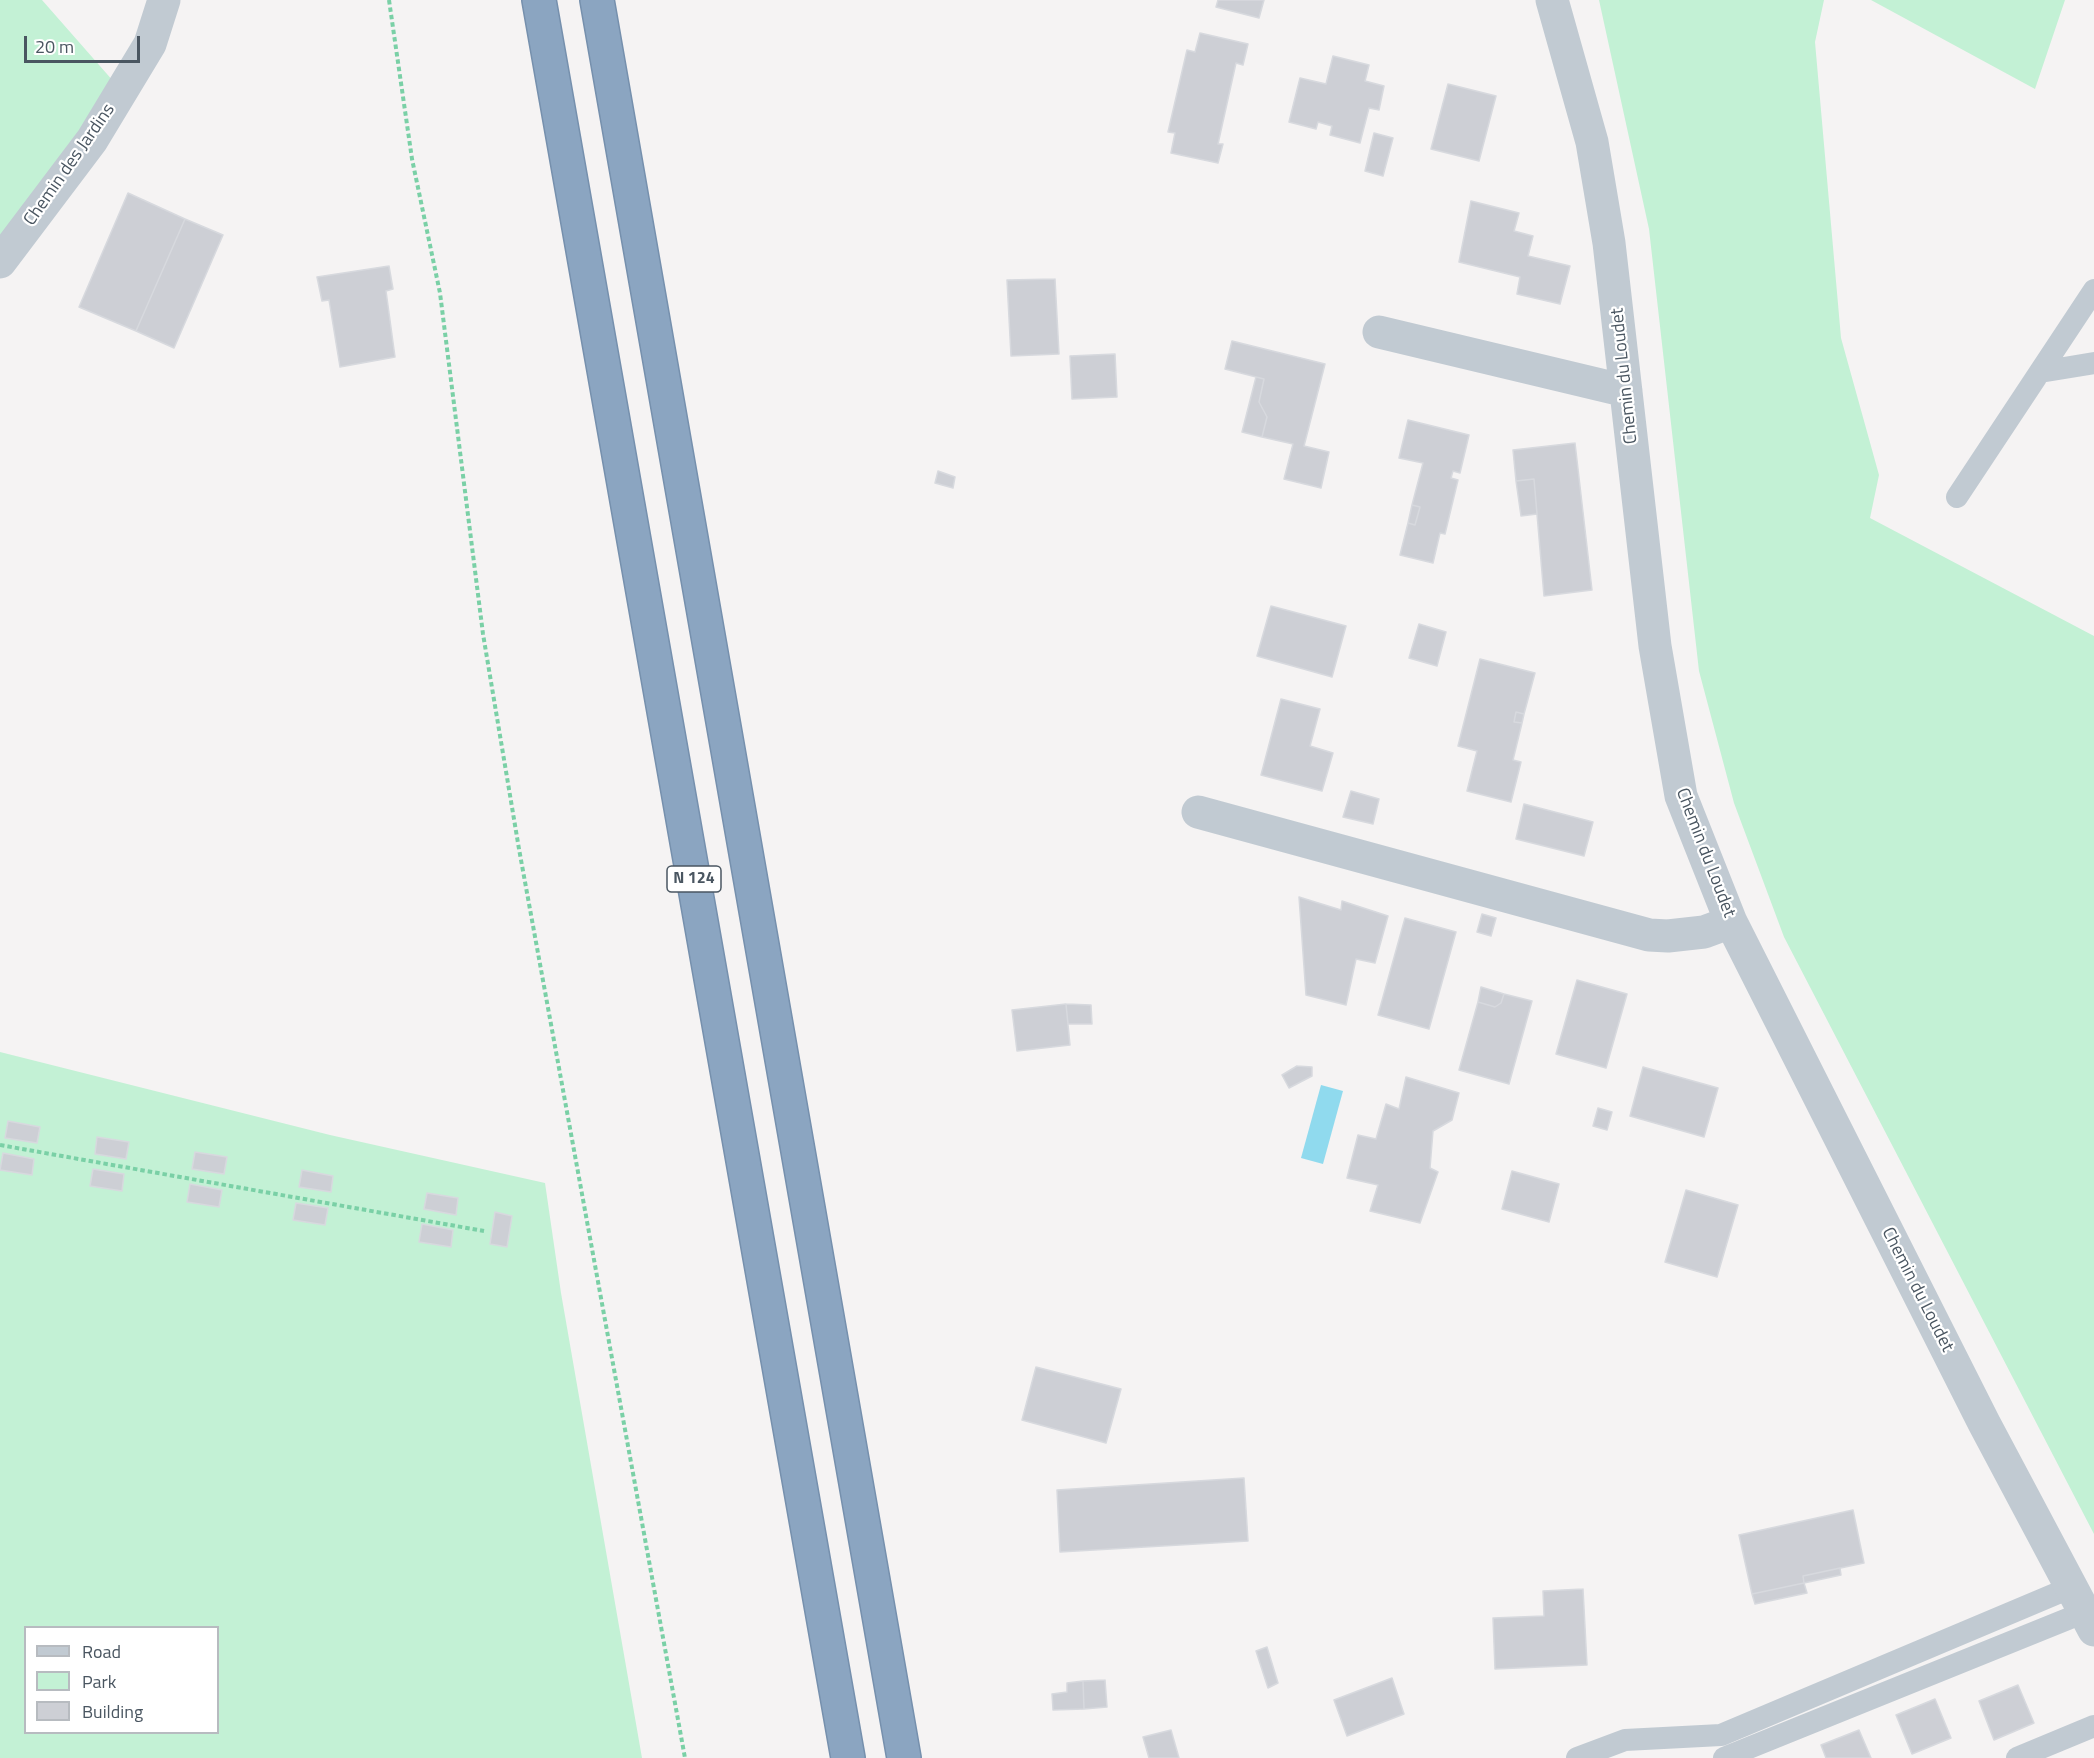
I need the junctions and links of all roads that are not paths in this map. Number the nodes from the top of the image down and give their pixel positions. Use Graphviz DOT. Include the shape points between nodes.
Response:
graph roads {
  1 [pos="164,0"];
  2 [pos="539,0"];
  3 [pos="597,0"];
  4 [pos="1552,0"];
  5 [pos="0,262"];
  6 [pos="2094,290"];
  7 [pos="1379,332"];
  8 [pos="2094,363"];
  9 [pos="2040,372"];
  10 [pos="1626,391"];
  11 [pos="1957,497"];
  12 [pos="1198,812"];
  13 [pos="1731,922"];
  14 [pos="2084,1610"];
  15 [pos="2094,1726"];
  16 [pos="848,1758"];
  17 [pos="904,1758"];
  18 [pos="1577,1758"];
  19 [pos="1724,1758"];
  20 [pos="2017,1758"];
  1 -- 5 [label="street, Chemin des Jardins" via="150,44 92,140"];
  2 -- 16 [label="highway, N 124"];
  3 -- 17 [label="highway, N 124"];
  4 -- 10 [label="street, Chemin du Loudet" via="1592,142 1610,243"];
  6 -- 9 [label="lane"];
  7 -- 10 [label="street"];
  8 -- 9 [label="lane"];
  9 -- 11 [label="lane"];
  10 -- 13 [label="street, Chemin du Loudet" via="1670,742 1681,796"];
  12 -- 13 [label="street" via="1649,935 1704,932"];
  13 -- 14 [label="street, Chemin du Loudet" via="1984,1423"];
  14 -- 18 [label="lane" via="1721,1735 1625,1740"];
  14 -- 19 [label="lane"];
  15 -- 20 [label="lane"];
}
